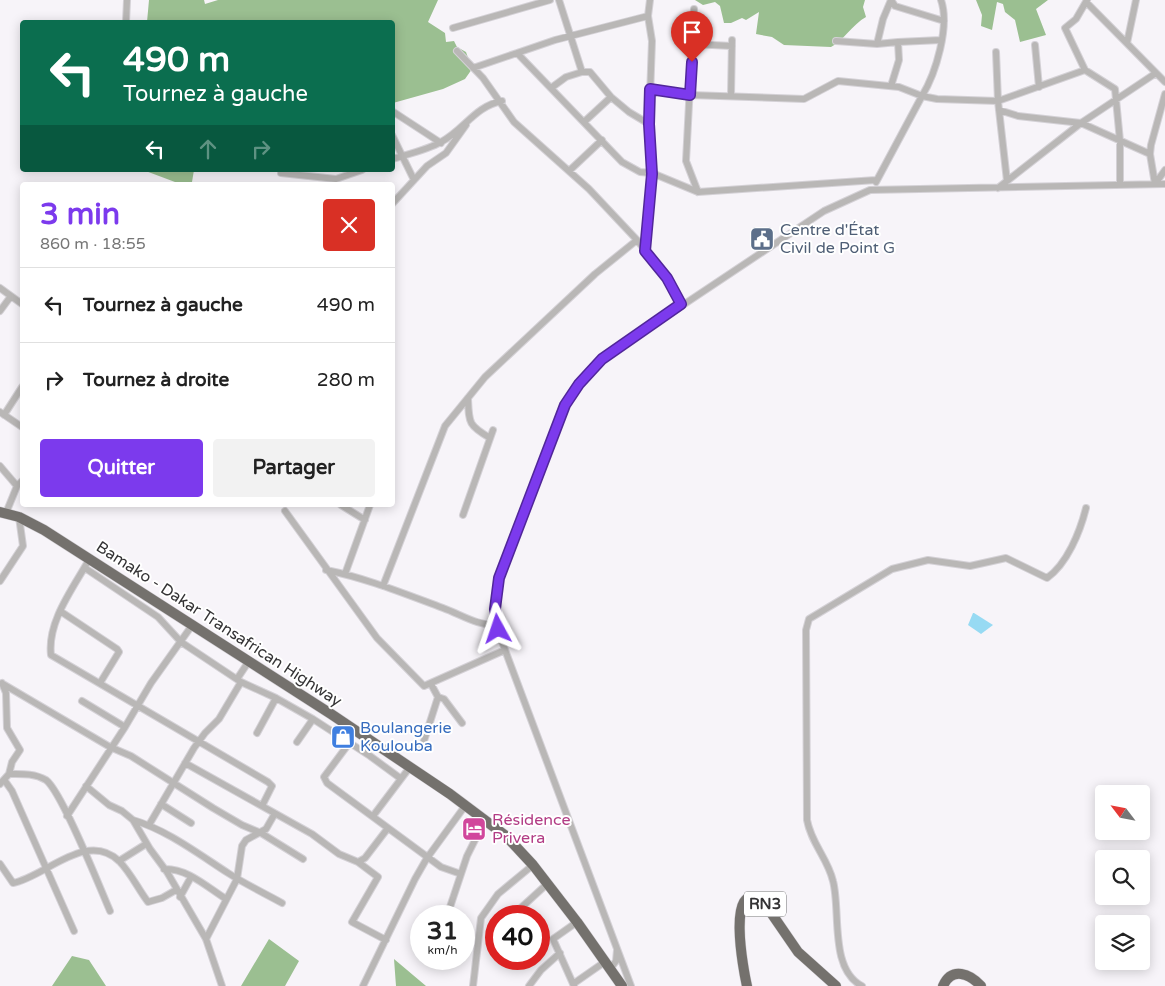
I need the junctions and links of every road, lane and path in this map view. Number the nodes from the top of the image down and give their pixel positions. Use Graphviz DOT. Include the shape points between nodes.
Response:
graph roads {
  1 [pos="127,0"];
  2 [pos="550,0"];
  3 [pos="559,0"];
  4 [pos="650,0"];
  5 [pos="941,0"];
  6 [pos="1136,0"];
  7 [pos="1086,1"];
  8 [pos="694,9"];
  9 [pos="648,16"];
  10 [pos="126,20"];
  11 [pos="944,21"];
  12 [pos="453,28"];
  13 [pos="571,36"];
  14 [pos="941,40"];
  15 [pos="836,41"];
  16 [pos="898,42"];
  17 [pos="1127,43"];
  18 [pos="692,44"];
  19 [pos="877,44"];
  20 [pos="1035,45"];
  21 [pos="457,51"];
  22 [pos="996,52"];
  23 [pos="517,53"];
  24 [pos="473,68"];
  25 [pos="1085,70"];
  26 [pos="582,72"];
  27 [pos="1156,73"];
  28 [pos="1165,82"];
  29 [pos="891,86"];
  30 [pos="1039,87"];
  31 [pos="551,88"];
  32 [pos="650,89"];
  33 [pos="1165,94"];
  34 [pos="690,95"];
  35 [pos="731,96"];
  36 [pos="922,96"];
  37 [pos="610,97"];
  38 [pos="502,101"];
  39 [pos="998,101"];
  40 [pos="1115,102"];
  41 [pos="999,110"];
  42 [pos="395,113"];
  43 [pos="468,121"];
  44 [pos="584,122"];
  45 [pos="1081,123"];
  46 [pos="649,124"];
  47 [pos="602,140"];
  48 [pos="1120,141"];
  49 [pos="395,143"];
  50 [pos="441,143"];
  51 [pos="1150,154"];
  52 [pos="401,156"];
  53 [pos="395,158"];
  54 [pos="1165,170"];
  55 [pos="569,171"];
  56 [pos="356,172"];
  57 [pos="281,173"];
  58 [pos="301,173"];
  59 [pos="652,174"];
  60 [pos="414,180"];
  61 [pos="876,180"];
  62 [pos="1007,181"];
  63 [pos="1120,184"];
  64 [pos="1155,184"];
  65 [pos="1165,184"];
  66 [pos="998,188"];
  67 [pos="878,190"];
  68 [pos="698,192"];
  69 [pos="395,201"];
  70 [pos="637,240"];
  71 [pos="645,251"];
  72 [pos="0,288"];
  73 [pos="11,296"];
  74 [pos="20,303"];
  75 [pos="681,304"];
  76 [pos="0,311"];
  77 [pos="20,390"];
  78 [pos="468,397"];
  79 [pos="2,414"];
  80 [pos="20,426"];
  81 [pos="493,430"];
  82 [pos="490,438"];
  83 [pos="0,466"];
  84 [pos="20,483"];
  85 [pos="16,486"];
  86 [pos="344,507"];
  87 [pos="369,507"];
  88 [pos="1086,508"];
  89 [pos="285,510"];
  90 [pos="3,512"];
  91 [pos="463,515"];
  92 [pos="19,518"];
  93 [pos="365,520"];
  94 [pos="88,563"];
  95 [pos="326,570"];
  96 [pos="345,574"];
  97 [pos="0,580"];
  98 [pos="383,586"];
  99 [pos="60,610"];
  100 [pos="193,624"];
  101 [pos="497,625"];
  102 [pos="181,642"];
  103 [pos="505,650"];
  104 [pos="249,660"];
  105 [pos="239,680"];
  106 [pos="2,683"];
  107 [pos="100,683"];
  108 [pos="431,684"];
  109 [pos="438,697"];
  110 [pos="276,698"];
  111 [pos="82,702"];
  112 [pos="137,705"];
  113 [pos="313,719"];
  114 [pos="462,723"];
  115 [pos="125,727"];
  116 [pos="257,733"];
  117 [pos="297,742"];
  118 [pos="350,742"];
  119 [pos="198,743"];
  120 [pos="110,747"];
  121 [pos="422,747"];
  122 [pos="185,763"];
  123 [pos="410,767"];
  124 [pos="9,774"];
  125 [pos="400,778"];
  126 [pos="2,782"];
  127 [pos="173,783"];
  128 [pos="86,786"];
  129 [pos="161,804"];
  130 [pos="262,806"];
  131 [pos="465,806"];
  132 [pos="274,815"];
  133 [pos="67,816"];
  134 [pos="373,816"];
  135 [pos="133,820"];
  136 [pos="485,820"];
  137 [pos="191,823"];
  138 [pos="149,825"];
  139 [pos="242,825"];
  140 [pos="388,828"];
  141 [pos="261,833"];
  142 [pos="246,840"];
  143 [pos="146,844"];
  144 [pos="84,850"];
  145 [pos="427,858"];
  146 [pos="303,859"];
  147 [pos="119,861"];
  148 [pos="358,862"];
  149 [pos="0,864"];
  150 [pos="533,865"];
  151 [pos="46,867"];
  152 [pos="164,869"];
  153 [pos="461,874"];
  154 [pos="191,877"];
  155 [pos="238,879"];
  156 [pos="547,884"];
  157 [pos="176,890"];
  158 [pos="180,897"];
  159 [pos="226,899"];
  160 [pos="282,904"];
  161 [pos="450,905"];
  162 [pos="524,905"];
  163 [pos="110,911"];
  164 [pos="577,922"];
  165 [pos="74,930"];
  166 [pos="206,939"];
  167 [pos="614,939"];
  168 [pos="386,940"];
  169 [pos="560,954"];
  170 [pos="608,964"];
  171 [pos="574,985"];
  172 [pos="222,986"];
  173 [pos="363,986"];
  174 [pos="473,986"];
  175 [pos="529,986"];
  176 [pos="622,986"];
  177 [pos="631,986"];
  178 [pos="746,986"];
  179 [pos="836,986"];
  180 [pos="862,986"];
  181 [pos="943,986"];
  182 [pos="981,986"];
  1 -- 10 [label="street"];
  2 -- 12 [label="street"];
  3 -- 13 [label="street"];
  4 -- 9 [label="street"];
  5 -- 11 [label="street"];
  6 -- 17 [label="street"];
  7 -- 17 [label="street"];
  7 -- 25 [label="street" via="1076,19 1065,28"];
  8 -- 18 [label="street"];
  9 -- 13 [label="street"];
  9 -- 32 [label="street" via="652,41"];
  11 -- 14 [label="street"];
  11 -- 19 [label="street" via="895,6 891,0 882,19"];
  13 -- 23 [label="street"];
  13 -- 26 [label="street"];
  14 -- 16 [label="street"];
  14 -- 36 [label="street" via="930,84"];
  15 -- 19 [label="street"];
  16 -- 19 [label="street"];
  16 -- 29 [label="street" via="899,60"];
  17 -- 27 [label="street"];
  18 -- 34 [label="street"];
  18 -- 35 [label="street" via="732,43"];
  20 -- 30 [label="street"];
  21 -- 24 [label="street"];
  22 -- 39 [label="street"];
  23 -- 24 [label="street"];
  23 -- 31 [label="street"];
  24 -- 38 [label="street"];
  25 -- 30 [label="street"];
  25 -- 40 [label="street" via="1113,86"];
  26 -- 31 [label="street" via="566,77"];
  26 -- 37 [label="street" via="592,74"];
  27 -- 28 [label="street"];
  27 -- 40 [label="street"];
  29 -- 35 [label="street" via="838,81 804,99"];
  29 -- 36 [label="street"];
  30 -- 39 [label="street"];
  31 -- 44 [label="street"];
  32 -- 34 [label="street"];
  32 -- 46 [label="street"];
  33 -- 51 [label="street"];
  34 -- 35 [label="street"];
  34 -- 68 [label="street" via="686,162"];
  36 -- 39 [label="street" via="937,100"];
  36 -- 61 [label="street"];
  37 -- 44 [label="street"];
  37 -- 46 [label="street"];
  38 -- 43 [label="street" via="476,111"];
  38 -- 55 [label="street" via="514,122"];
  39 -- 41 [label="street"];
  40 -- 45 [label="street"];
  40 -- 48 [label="street"];
  41 -- 45 [label="street" via="1018,116"];
  41 -- 62 [label="street"];
  42 -- 50 [label="street"];
  43 -- 50 [label="street"];
  43 -- 60 [label="street" via="446,153"];
  44 -- 47 [label="street"];
  45 -- 48 [label="street"];
  45 -- 62 [label="street"];
  46 -- 59 [label="street"];
  47 -- 55 [label="street"];
  47 -- 59 [label="street" via="622,162 640,172"];
  48 -- 51 [label="street"];
  48 -- 63 [label="street"];
  49 -- 52 [label="street"];
  50 -- 52 [label="street"];
  51 -- 64 [label="street"];
  52 -- 53 [label="street"];
  52 -- 60 [label="street"];
  54 -- 64 [label="street"];
  55 -- 70 [label="street"];
  56 -- 58 [label="street" via="336,179"];
  57 -- 58 [label="street"];
  59 -- 68 [label="street"];
  59 -- 71 [label="street"];
  60 -- 69 [label="street"];
  61 -- 67 [label="street"];
  61 -- 68 [label="street"];
  62 -- 66 [label="street"];
  63 -- 64 [label="street"];
  63 -- 66 [label="street"];
  64 -- 65 [label="street"];
  66 -- 67 [label="street"];
  67 -- 75 [label="street" via="824,211"];
  70 -- 71 [label="street"];
  70 -- 78 [label="street" via="538,326 485,376"];
  71 -- 75 [label="street" via="667,278"];
  72 -- 73 [label="street"];
  73 -- 74 [label="street"];
  73 -- 76 [label="street"];
  75 -- 101 [label="street" via="602,359 565,405 499,578 495,609"];
  77 -- 79 [label="street"];
  78 -- 82 [label="street" via="469,421"];
  78 -- 98 [label="street" via="445,426"];
  79 -- 80 [label="street"];
  81 -- 82 [label="street"];
  82 -- 91 [label="street"];
  83 -- 85 [label="street"];
  84 -- 85 [label="street"];
  85 -- 90 [label="street"];
  86 -- 93 [label="street"];
  87 -- 93 [label="street"];
  88 -- 180 [label="street" via="1082,526 1057,571 1047,578 1006,558 970,566 921,561 892,569 809,619 806,630 807,820 810,835 833,881 841,956 846,970"];
  89 -- 95 [label="street"];
  90 -- 92 [label="highway, Bamako - Dakar Transafrican Highway"];
  92 -- 94 [label="highway, Bamako - Dakar Transafrican Highway" via="44,530"];
  92 -- 97 [label="street" via="24,546"];
  93 -- 96 [label="street"];
  94 -- 99 [label="street"];
  94 -- 100 [label="highway, Bamako - Dakar Transafrican Highway"];
  94 -- 102 [label="street" via="158,617"];
  95 -- 96 [label="street"];
  95 -- 108 [label="street" via="377,638 415,679 424,686"];
  96 -- 98 [label="street"];
  98 -- 101 [label="street" via="458,613 484,626"];
  99 -- 107 [label="street" via="50,646 51,655"];
  99 -- 107 [label="street" via="117,648 119,652"];
  100 -- 102 [label="street"];
  100 -- 104 [label="highway, Bamako - Dakar Transafrican Highway"];
  101 -- 103 [label="street"];
  102 -- 105 [label="street"];
  102 -- 112 [label="street"];
  103 -- 108 [label="street"];
  103 -- 167 [label="street"];
  104 -- 105 [label="street"];
  104 -- 123 [label="highway, Bamako - Dakar Transafrican Highway"];
  105 -- 110 [label="street"];
  105 -- 119 [label="street" via="219,719"];
  106 -- 120 [label="street"];
  106 -- 124 [label="street" via="6,693 7,728 20,750"];
  107 -- 112 [label="street"];
  108 -- 109 [label="street"];
  109 -- 114 [label="street" via="444,699"];
  109 -- 121 [label="street"];
  110 -- 113 [label="street"];
  110 -- 116 [label="street"];
  111 -- 115 [label="street"];
  112 -- 115 [label="street"];
  112 -- 119 [label="street"];
  113 -- 117 [label="street"];
  113 -- 118 [label="street"];
  115 -- 120 [label="street"];
  118 -- 125 [label="street"];
  118 -- 134 [label="street" via="324,777 327,783"];
  119 -- 122 [label="street"];
  119 -- 130 [label="street" via="272,786"];
  120 -- 127 [label="street"];
  120 -- 128 [label="street"];
  122 -- 127 [label="street"];
  122 -- 130 [label="street"];
  123 -- 125 [label="street"];
  123 -- 131 [label="highway, Bamako - Dakar Transafrican Highway"];
  124 -- 126 [label="street"];
  124 -- 133 [label="street" via="25,773 46,781"];
  125 -- 134 [label="street"];
  126 -- 151 [label="street" via="12,791"];
  127 -- 129 [label="street"];
  127 -- 139 [label="street"];
  128 -- 133 [label="street"];
  128 -- 135 [label="street"];
  129 -- 137 [label="street"];
  129 -- 138 [label="street"];
  130 -- 132 [label="street"];
  131 -- 136 [label="highway, Bamako - Dakar Transafrican Highway"];
  131 -- 145 [label="street"];
  132 -- 141 [label="street"];
  132 -- 148 [label="street"];
  133 -- 144 [label="street"];
  134 -- 140 [label="street"];
  135 -- 138 [label="street"];
  135 -- 143 [label="street"];
  136 -- 150 [label="highway, Bamako - Dakar Transafrican Highway" via="506,836"];
  136 -- 153 [label="street"];
  138 -- 155 [label="street"];
  139 -- 141 [label="street"];
  139 -- 142 [label="street"];
  140 -- 145 [label="street"];
  140 -- 148 [label="street" via="365,858"];
  141 -- 142 [label="street"];
  141 -- 146 [label="street"];
  142 -- 155 [label="street" via="242,846"];
  143 -- 147 [label="street"];
  143 -- 152 [label="street"];
  144 -- 147 [label="street" via="102,852"];
  144 -- 151 [label="street"];
  144 -- 163 [label="street"];
  145 -- 153 [label="street"];
  145 -- 168 [label="street"];
  147 -- 157 [label="street" via="148,902"];
  148 -- 168 [label="street" via="378,877 352,922"];
  149 -- 151 [label="street" via="13,883 33,877"];
  150 -- 156 [label="highway, Bamako - Dakar Transafrican Highway"];
  150 -- 174 [label="street" via="498,894 481,918"];
  151 -- 165 [label="street"];
  152 -- 154 [label="street" via="176,869"];
  152 -- 157 [label="street"];
  153 -- 161 [label="street"];
  154 -- 158 [label="street"];
  154 -- 159 [label="street"];
  155 -- 159 [label="street"];
  155 -- 160 [label="street"];
  156 -- 162 [label="street"];
  156 -- 164 [label="highway, Bamako - Dakar Transafrican Highway"];
  157 -- 158 [label="street"];
  158 -- 166 [label="street"];
  159 -- 166 [label="street"];
  164 -- 169 [label="street" via="553,939"];
  164 -- 170 [label="highway, Bamako - Dakar Transafrican Highway"];
  166 -- 172 [label="street"];
  167 -- 170 [label="street" via="617,957"];
  167 -- 177 [label="street"];
  168 -- 173 [label="street"];
  169 -- 171 [label="street"];
  169 -- 175 [label="street" via="540,970"];
  170 -- 171 [label="street"];
  170 -- 176 [label="highway, Bamako - Dakar Transafrican Highway"];
  178 -- 179 [label="highway, RN3" via="740,914 742,905 754,897 763,901 798,952"];
  181 -- 182 [label="highway" via="949,977 958,973 967,974"];
}
